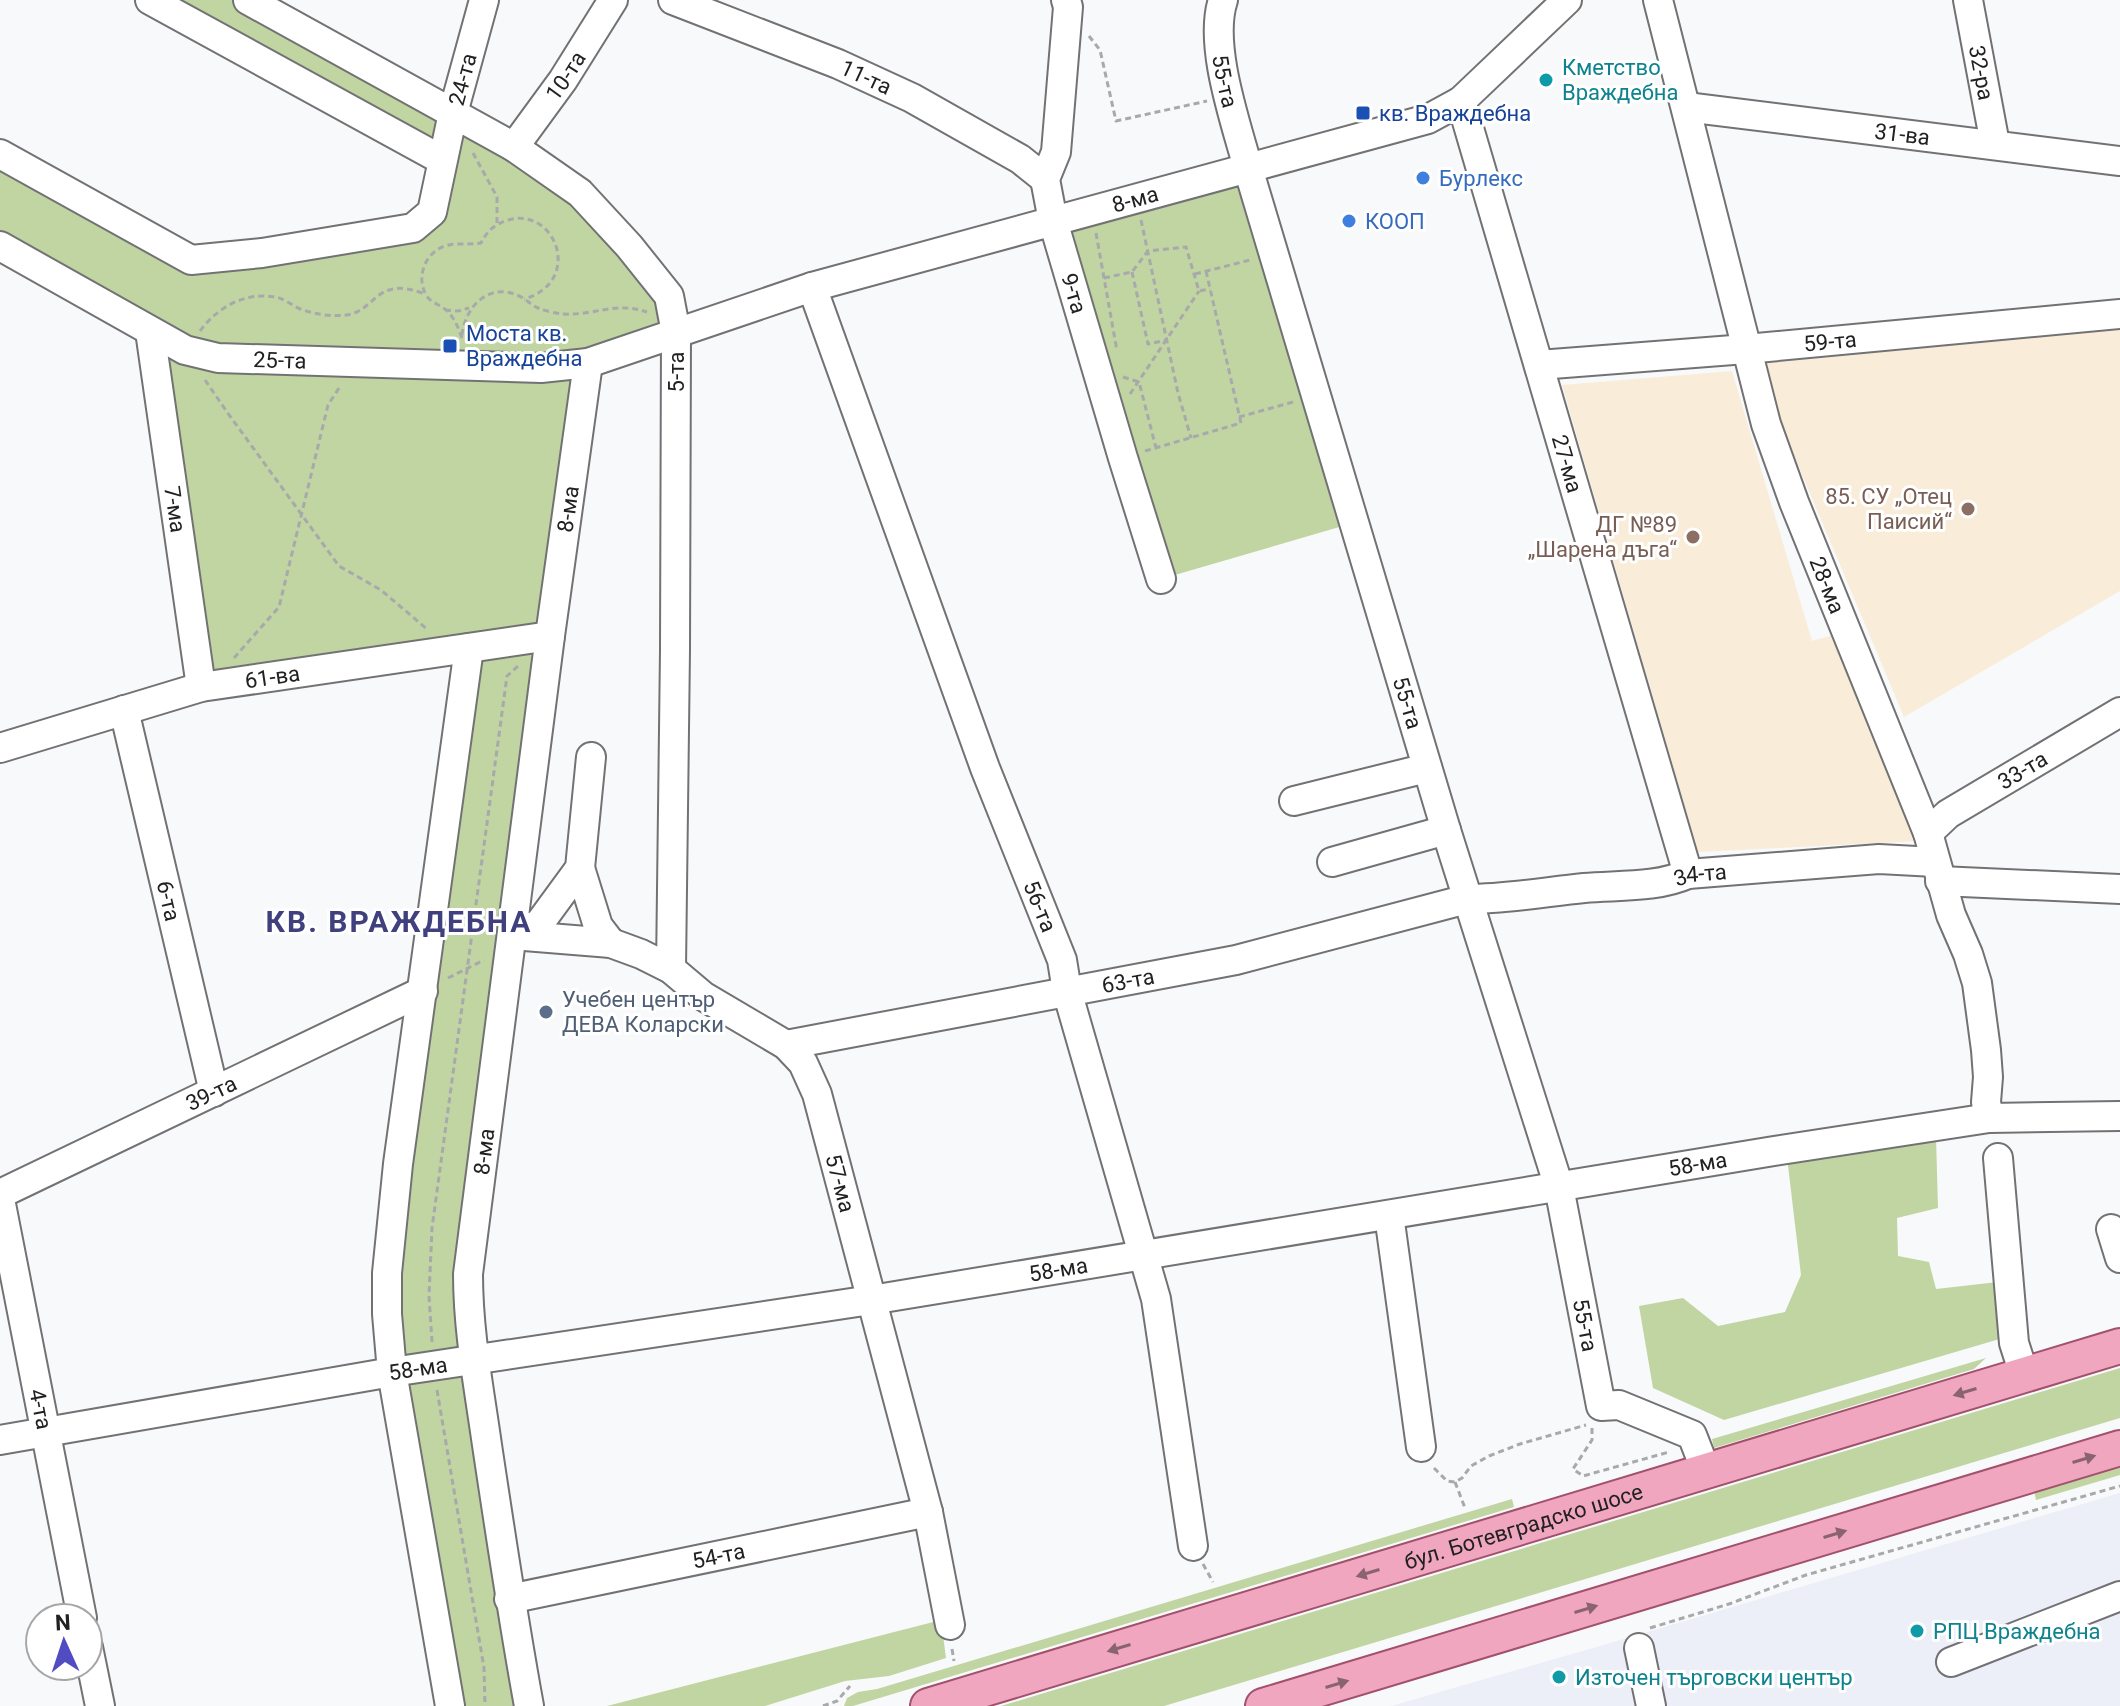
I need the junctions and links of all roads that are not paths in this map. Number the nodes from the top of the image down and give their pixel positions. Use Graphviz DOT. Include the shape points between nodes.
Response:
graph roads {
  1 [pos="150,0"];
  2 [pos="248,0"];
  3 [pos="484,0"];
  4 [pos="613,0"];
  5 [pos="673,0"];
  6 [pos="1223,0"];
  7 [pos="1567,0"];
  8 [pos="1658,0"];
  9 [pos="1968,0"];
  10 [pos="1067,3"];
  11 [pos="1461,101"];
  12 [pos="1686,107"];
  13 [pos="453,113"];
  14 [pos="1995,144"];
  15 [pos="514,147"];
  16 [pos="0,154"];
  17 [pos="442,160"];
  18 [pos="2120,161"];
  19 [pos="1248,168"];
  20 [pos="1045,179"];
  21 [pos="1053,221"];
  22 [pos="0,246"];
  23 [pos="812,287"];
  24 [pos="2120,314"];
  25 [pos="150,331"];
  26 [pos="676,333"];
  27 [pos="1746,349"];
  28 [pos="588,363"];
  29 [pos="1539,365"];
  30 [pos="1161,579"];
  31 [pos="550,636"];
  32 [pos="469,648"];
  33 [pos="201,687"];
  34 [pos="124,710"];
  35 [pos="2120,712"];
  36 [pos="0,748"];
  37 [pos="591,757"];
  38 [pos="1427,768"];
  39 [pos="1294,801"];
  40 [pos="1446,830"];
  41 [pos="1928,833"];
  42 [pos="1332,862"];
  43 [pos="580,868"];
  44 [pos="1937,871"];
  45 [pos="1688,874"];
  46 [pos="2120,889"];
  47 [pos="1467,899"];
  48 [pos="512,935"];
  49 [pos="611,943"];
  50 [pos="671,969"];
  51 [pos="423,991"];
  52 [pos="1067,991"];
  53 [pos="786,1045"];
  54 [pos="214,1092"];
  55 [pos="2120,1116"];
  56 [pos="1989,1118"];
  57 [pos="1998,1158"];
  58 [pos="1559,1187"];
  59 [pos="0,1197"];
  60 [pos="1389,1215"];
  61 [pos="2111,1229"];
  62 [pos="1143,1255"];
  63 [pos="2120,1258"];
  64 [pos="871,1300"];
  65 [pos="2120,1346"];
  66 [pos="474,1360"];
  67 [pos="392,1372"];
  68 [pos="2024,1374"];
  69 [pos="45,1432"];
  70 [pos="0,1440"];
  71 [pos="1421,1447"];
  72 [pos="2120,1448"];
  73 [pos="1706,1471"];
  74 [pos="928,1512"];
  75 [pos="1193,1546"];
  76 [pos="2120,1596"];
  77 [pos="509,1599"];
  78 [pos="79,1602"];
  79 [pos="950,1625"];
  80 [pos="1638,1640"];
  81 [pos="1951,1662"];
  82 [pos="95,1682"];
  83 [pos="100,1706"];
  84 [pos="450,1706"];
  85 [pos="529,1706"];
  86 [pos="928,1706"];
  87 [pos="1263,1706"];
  88 [pos="1651,1706"];
  1 -- 17 [label="street"];
  2 -- 13 [label="street, 5-та"];
  3 -- 13 [label="street, 24-та"];
  4 -- 15 [label="street, 10-та"];
  5 -- 20 [label="street, 11-та" via="912,98 1020,159"];
  6 -- 19 [label="street, 55-та" via="1221,59"];
  7 -- 11 [label="street, 8-ма"];
  8 -- 12 [label="street, 28-ма"];
  9 -- 14 [label="street, 32-ра"];
  10 -- 20 [label="street, 9-та" via="1056,152"];
  11 -- 19 [label="street, 8-ма" via="1428,119"];
  11 -- 29 [label="street, 27-ма"];
  12 -- 14 [label="street, 31-ва"];
  12 -- 27 [label="street, 28-ма"];
  13 -- 15 [label="street, 5-та"];
  13 -- 17 [label="street, 24-та"];
  14 -- 18 [label="street, 31-ва"];
  15 -- 26 [label="street, 5-та" via="580,193 629,246 669,296"];
  16 -- 17 [label="street" via="191,260 413,228 432,212"];
  19 -- 21 [label="street, 8-ма"];
  19 -- 38 [label="street, 55-та"];
  20 -- 21 [label="street, 9-та"];
  21 -- 23 [label="street, 8-ма"];
  21 -- 30 [label="street, 9-та"];
  22 -- 25 [label="street, 25-та"];
  23 -- 26 [label="street, 8-ма"];
  23 -- 52 [label="street, 56-та" via="985,768 1062,960"];
  24 -- 27 [label="street, 59-та"];
  25 -- 28 [label="street, 25-та" via="185,350 218,358 541,368"];
  25 -- 33 [label="street, 7-ма"];
  26 -- 28 [label="street, 8-ма"];
  26 -- 50 [label="street, 5-та"];
  27 -- 29 [label="street, 59-та"];
  27 -- 41 [label="street, 28-ма" via="1794,502"];
  28 -- 31 [label="street, 8-ма"];
  29 -- 45 [label="street, 27-ма"];
  31 -- 32 [label="street, 61-ва"];
  31 -- 48 [label="street, 8-ма"];
  32 -- 33 [label="street, 61-ва"];
  32 -- 51 [label="street"];
  33 -- 34 [label="street, 61-ва"];
  34 -- 36 [label="street, 61-ва"];
  34 -- 54 [label="street, 6-та"];
  35 -- 41 [label="street, 33-та" via="1948,814"];
  37 -- 43 [label="street"];
  38 -- 39 [label="street"];
  38 -- 40 [label="street, 55-та"];
  40 -- 42 [label="street"];
  40 -- 47 [label="street, 55-та"];
  41 -- 44 [label="street, 28-ма"];
  43 -- 48 [label="street" via="539,924"];
  43 -- 49 [label="street" via="598,926"];
  44 -- 45 [label="street, 34-та" via="1879,859"];
  44 -- 46 [label="street, 34-та"];
  44 -- 56 [label="street, 28-ма" via="1977,983"];
  45 -- 47 [label="street, 34-та" via="1631,886"];
  47 -- 52 [label="street, 63-та" via="1236,960"];
  47 -- 58 [label="street, 55-та"];
  48 -- 49 [label="street, 57-ма"];
  48 -- 66 [label="street, 8-ма" via="468,1274"];
  49 -- 50 [label="street, 57-ма"];
  50 -- 53 [label="street, 57-ма" via="703,996"];
  51 -- 54 [label="street, 39-та"];
  51 -- 67 [label="street" via="387,1273"];
  52 -- 53 [label="street, 63-та"];
  52 -- 62 [label="street, 56-та"];
  53 -- 64 [label="street, 57-ма" via="803,1063 817,1094"];
  54 -- 59 [label="street, 39-та"];
  55 -- 56 [label="street, 58-ма"];
  56 -- 58 [label="street, 58-ма"];
  57 -- 68 [label="street" via="2014,1343"];
  58 -- 60 [label="street, 58-ма"];
  58 -- 73 [label="street, 55-та" via="1601,1406 1619,1405 1692,1435"];
  59 -- 69 [label="street, 4-та"];
  60 -- 62 [label="street, 58-ма"];
  60 -- 71 [label="street"];
  61 -- 63 [label="street"];
  62 -- 64 [label="street, 58-ма"];
  62 -- 75 [label="street, 56-та" via="1156,1299"];
  64 -- 66 [label="street, 58-ма"];
  64 -- 74 [label="street, 57-ма"];
  65 -- 68 [label="main road, бул. Ботевградско шосе"];
  66 -- 67 [label="street, 58-ма"];
  66 -- 77 [label="street, 8-ма"];
  67 -- 69 [label="street, 58-ма"];
  67 -- 84 [label="street"];
  68 -- 73 [label="main road, бул. Ботевградско шосе, one-way"];
  69 -- 70 [label="street, 58-ма"];
  69 -- 78 [label="street, 4-та"];
  87 -- 72 [label="main road, one-way"];
  73 -- 86 [label="main road, бул. Ботевградско шосе, one-way"];
  74 -- 77 [label="street, 54-та"];
  74 -- 79 [label="street, 57-ма"];
  76 -- 81 [label="street"];
  77 -- 85 [label="street, 8-ма"];
  80 -- 88 [label="street"];
  82 -- 83 [label="street"];
}
